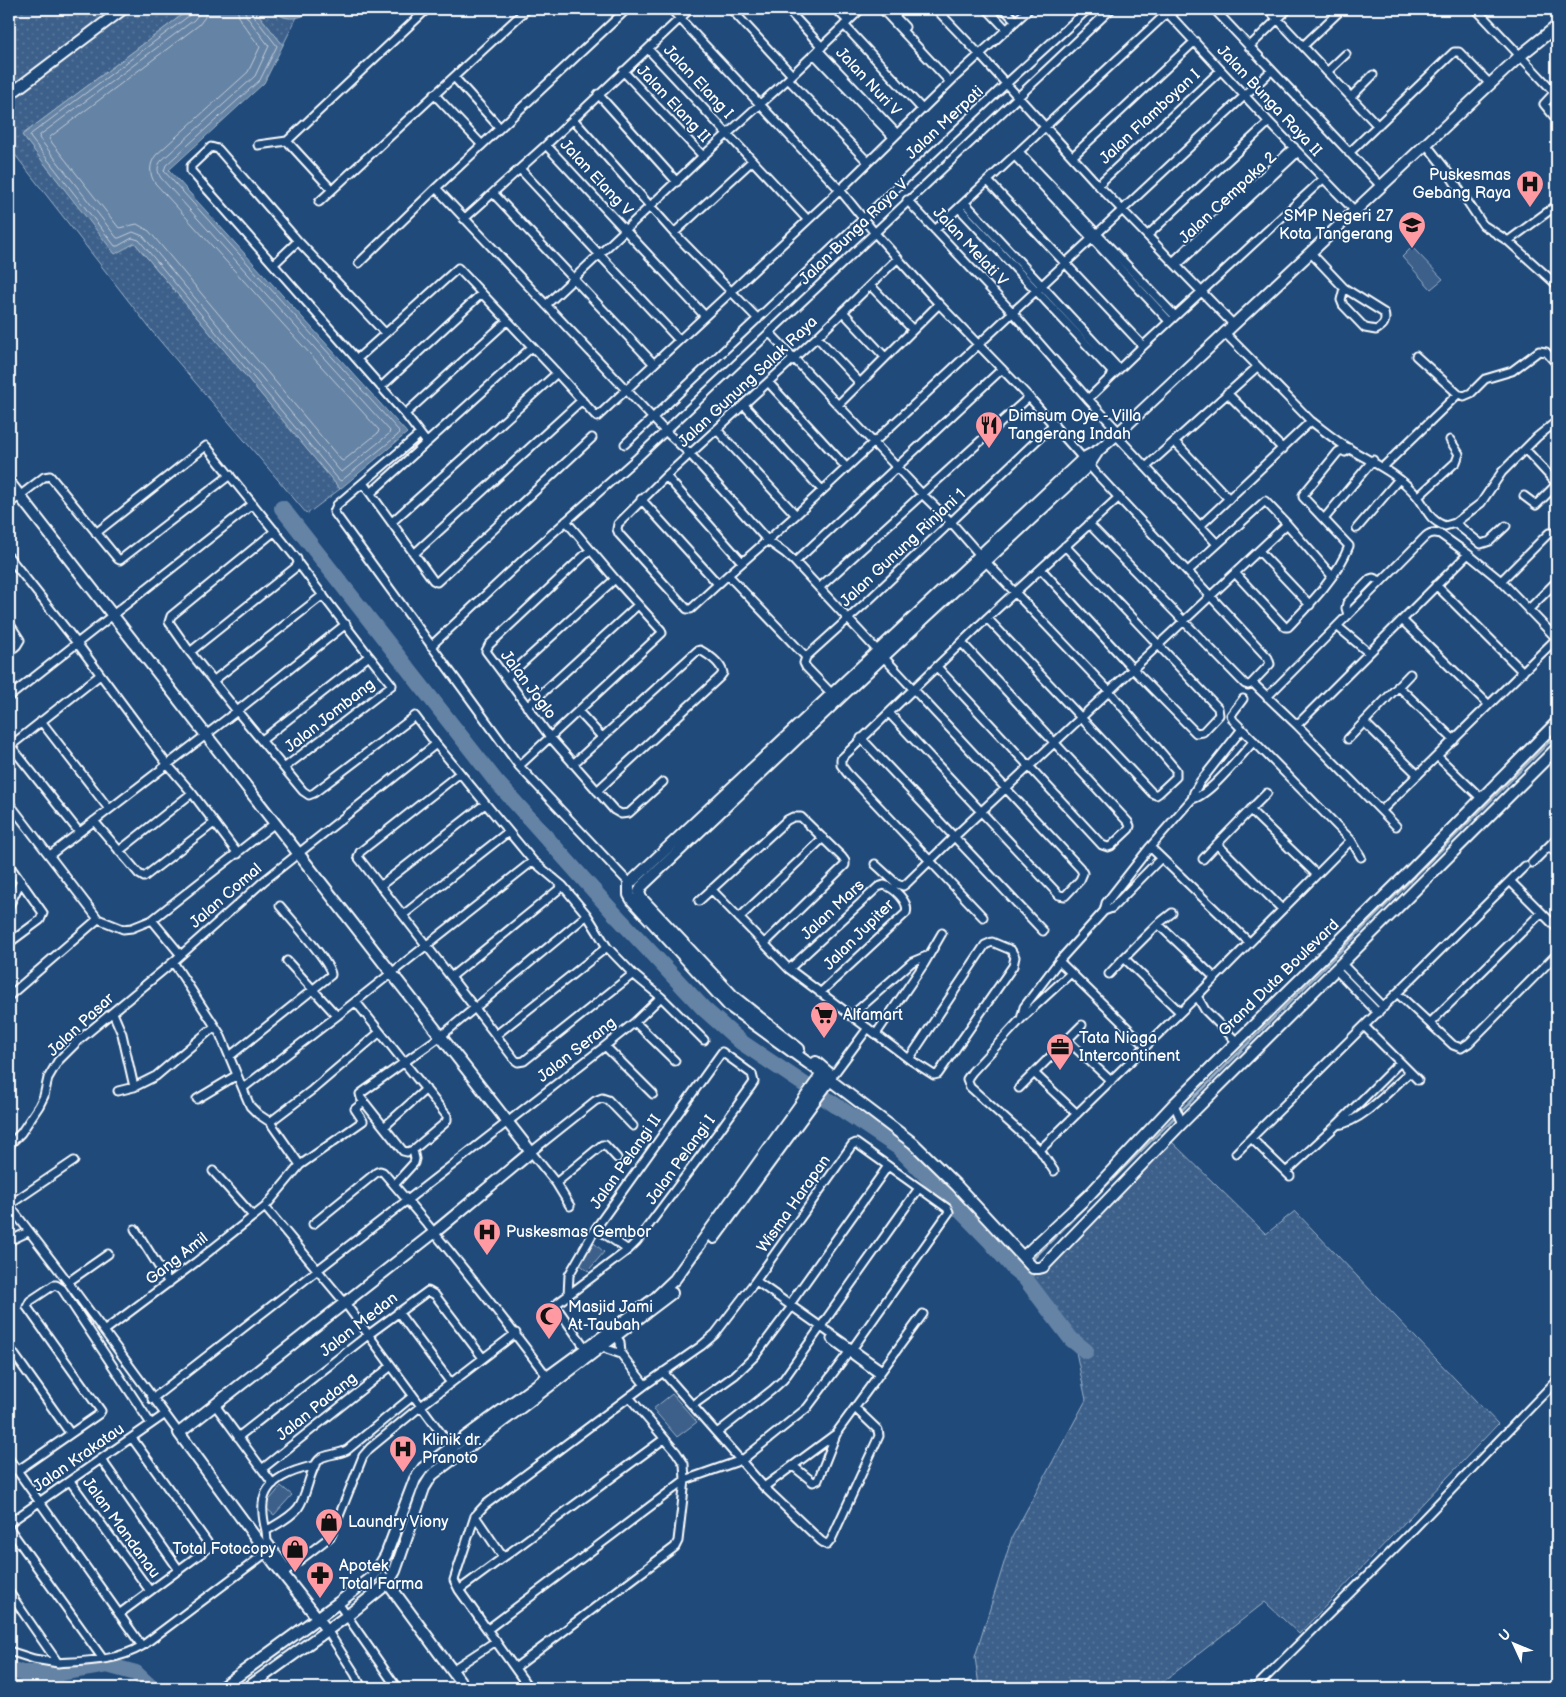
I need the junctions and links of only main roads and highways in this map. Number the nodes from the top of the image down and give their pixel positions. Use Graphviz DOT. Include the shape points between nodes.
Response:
graph roads {
  1 [pos="123,9"];
  2 [pos="1557,26"];
  3 [pos="9,95"];
  4 [pos="9,482"];
  5 [pos="881,654"];
  6 [pos="1557,722"];
  7 [pos="1557,748"];
  8 [pos="1415,878"];
  9 [pos="825,1077"];
  10 [pos="1028,1262"];
  11 [pos="614,1333"];
  12 [pos="602,1341"];
  13 [pos="550,1380"];
  14 [pos="454,1451"];
  15 [pos="377,1571"];
  16 [pos="388,1583"];
  17 [pos="318,1618"];
  18 [pos="327,1630"];
  19 [pos="221,1688"];
  20 [pos="246,1688"];
  21 [pos="465,1688"];
  1 -- 3 [label="main road"];
  2 -- 5 [label="main road" via="1521,55 1354,210"];
  4 -- 17 [label="main road" via="531,1152 345,1304 179,1433 266,1553 285,1572"];
  5 -- 9 [label="main road" via="643,884 639,892 641,898 734,997 831,1075"];
  5 -- 9 [label="main road" via="832,694 629,884 628,895 632,900 720,996"];
  6 -- 8 [label="main road, Grand Duta Boulevard" via="1481,798"];
  7 -- 8 [label="main road, Grand Duta Boulevard"];
  8 -- 10 [label="main road, Grand Duta Boulevard" via="1236,1041"];
  8 -- 10 [label="main road, Grand Duta Boulevard" via="1339,967 1181,1120 1047,1264 1039,1268"];
  9 -- 10 [label="main road" via="913,1143"];
  9 -- 11 [label="main road" via="800,1105 675,1279"];
  9 -- 11 [label="main road" via="814,1102 675,1289 659,1304"];
  11 -- 12 [label="main road"];
  12 -- 13 [label="main road"];
  12 -- 13 [label="main road" via="586,1349"];
  13 -- 14 [label="main road"];
  14 -- 15 [label="main road" via="423,1468 414,1479 386,1556"];
  14 -- 16 [label="main road" via="426,1483"];
  15 -- 16 [label="main road"];
  15 -- 17 [label="main road"];
  16 -- 18 [label="main road"];
  16 -- 21 [label="main road"];
  17 -- 18 [label="main road"];
  17 -- 19 [label="main road"];
  18 -- 20 [label="main road"];
}
